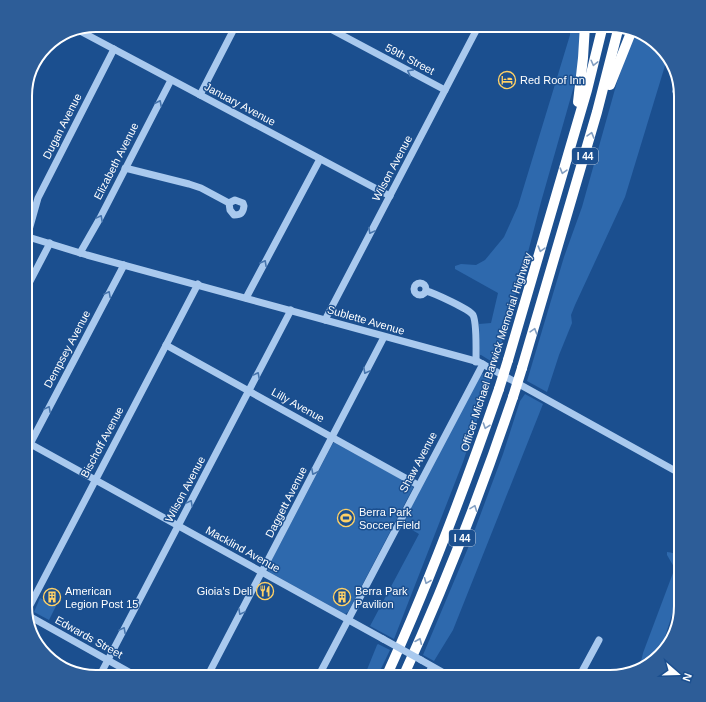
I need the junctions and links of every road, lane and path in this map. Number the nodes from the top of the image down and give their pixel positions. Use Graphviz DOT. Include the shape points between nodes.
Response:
graph roads {
  1 [pos="232,32"];
  2 [pos="336,32"];
  3 [pos="475,32"];
  4 [pos="585,32"];
  5 [pos="601,32"];
  6 [pos="84,33"];
  7 [pos="617,33"];
  8 [pos="630,35"];
  9 [pos="114,49"];
  10 [pos="171,80"];
  11 [pos="445,90"];
  12 [pos="200,95"];
  13 [pos="597,112"];
  14 [pos="574,134"];
  15 [pos="320,159"];
  16 [pos="125,168"];
  17 [pos="390,196"];
  18 [pos="229,203"];
  19 [pos="32,218"];
  20 [pos="32,239"];
  21 [pos="50,244"];
  22 [pos="80,252"];
  23 [pos="124,265"];
  24 [pos="32,278"];
  25 [pos="198,284"];
  26 [pos="426,291"];
  27 [pos="246,298"];
  28 [pos="292,310"];
  29 [pos="325,320"];
  30 [pos="384,337"];
  31 [pos="166,345"];
  32 [pos="480,363"];
  33 [pos="249,391"];
  34 [pos="32,436"];
  35 [pos="332,437"];
  36 [pos="32,445"];
  37 [pos="674,470"];
  38 [pos="95,480"];
  39 [pos="418,485"];
  40 [pos="178,526"];
  41 [pos="262,572"];
  42 [pos="32,601"];
  43 [pos="33,618"];
  44 [pos="348,620"];
  45 [pos="599,640"];
  46 [pos="108,660"];
  47 [pos="432,667"];
  48 [pos="103,670"];
  49 [pos="126,670"];
  50 [pos="211,670"];
  51 [pos="322,670"];
  52 [pos="389,670"];
  53 [pos="407,670"];
  54 [pos="430,670"];
  55 [pos="437,670"];
  56 [pos="583,670"];
  1 -- 12 [label="street"];
  11 -- 2 [label="street, 59th Street, one-way"];
  3 -- 11 [label="street, Wilson Avenue"];
  4 -- 14 [label="highway"];
  5 -- 14 [label="highway, Officer Michael Barwick Memorial Highway / I 44, one-way"];
  6 -- 9 [label="street, January Avenue"];
  7 -- 13 [label="highway, I 44"];
  8 -- 13 [label="highway"];
  9 -- 10 [label="street, January Avenue"];
  9 -- 19 [label="street, Dugan Avenue" via="38,198"];
  10 -- 12 [label="street, January Avenue"];
  16 -- 10 [label="street, Elizabeth Avenue, one-way"];
  11 -- 17 [label="street, Wilson Avenue"];
  12 -- 15 [label="street, January Avenue"];
  53 -- 13 [label="highway, I 44, one-way, bridge" via="455,557 513,397"];
  14 -- 52 [label="highway, Officer Michael Barwick Memorial Highway / I 44, one-way, bridge" via="498,389 449,529"];
  15 -- 17 [label="street, January Avenue"];
  27 -- 15 [label="street, one-way"];
  16 -- 18 [label="street" via="201,188"];
  22 -- 16 [label="street, Elizabeth Avenue, one-way"];
  17 -- 29 [label="street, Wilson Avenue, one-way"];
  20 -- 21 [label="street, Sublette Avenue"];
  21 -- 22 [label="street, Sublette Avenue"];
  21 -- 24 [label="street"];
  22 -- 23 [label="street, Sublette Avenue"];
  23 -- 25 [label="street, Sublette Avenue"];
  34 -- 23 [label="street, Dempsey Avenue, one-way"];
  25 -- 27 [label="street, Sublette Avenue"];
  25 -- 31 [label="street, Bischoff Avenue"];
  26 -- 32 [label="street" via="471,313"];
  27 -- 28 [label="street, Sublette Avenue"];
  28 -- 29 [label="street, Sublette Avenue"];
  33 -- 28 [label="street, Wilson Avenue, one-way"];
  29 -- 30 [label="street, Sublette Avenue"];
  30 -- 32 [label="street, Sublette Avenue"];
  30 -- 35 [label="street, Daggett Avenue, one-way"];
  31 -- 33 [label="street, Lilly Avenue"];
  31 -- 38 [label="street, Bischoff Avenue"];
  32 -- 37 [label="street, Sublette Avenue"];
  32 -- 39 [label="street, Shaw Avenue"];
  33 -- 35 [label="street, Lilly Avenue"];
  40 -- 33 [label="street, Wilson Avenue, one-way"];
  35 -- 39 [label="street, Lilly Avenue"];
  35 -- 41 [label="street, Daggett Avenue, one-way"];
  36 -- 38 [label="street, Macklind Avenue"];
  38 -- 40 [label="street, Macklind Avenue"];
  38 -- 42 [label="street, Bischoff Avenue"];
  39 -- 44 [label="street, Shaw Avenue"];
  40 -- 41 [label="street, Macklind Avenue"];
  46 -- 40 [label="street, Wilson Avenue, one-way"];
  41 -- 44 [label="street, Macklind Avenue"];
  41 -- 50 [label="street, Daggett Avenue, one-way"];
  43 -- 46 [label="street, Edwards Street"];
  44 -- 47 [label="street, Macklind Avenue, bridge"];
  44 -- 51 [label="street, Shaw Avenue"];
  45 -- 56 [label="street"];
  46 -- 48 [label="street, Wilson Avenue"];
  46 -- 49 [label="street, Edwards Street"];
  47 -- 54 [label="street"];
  47 -- 55 [label="street, Macklind Avenue"];
}
